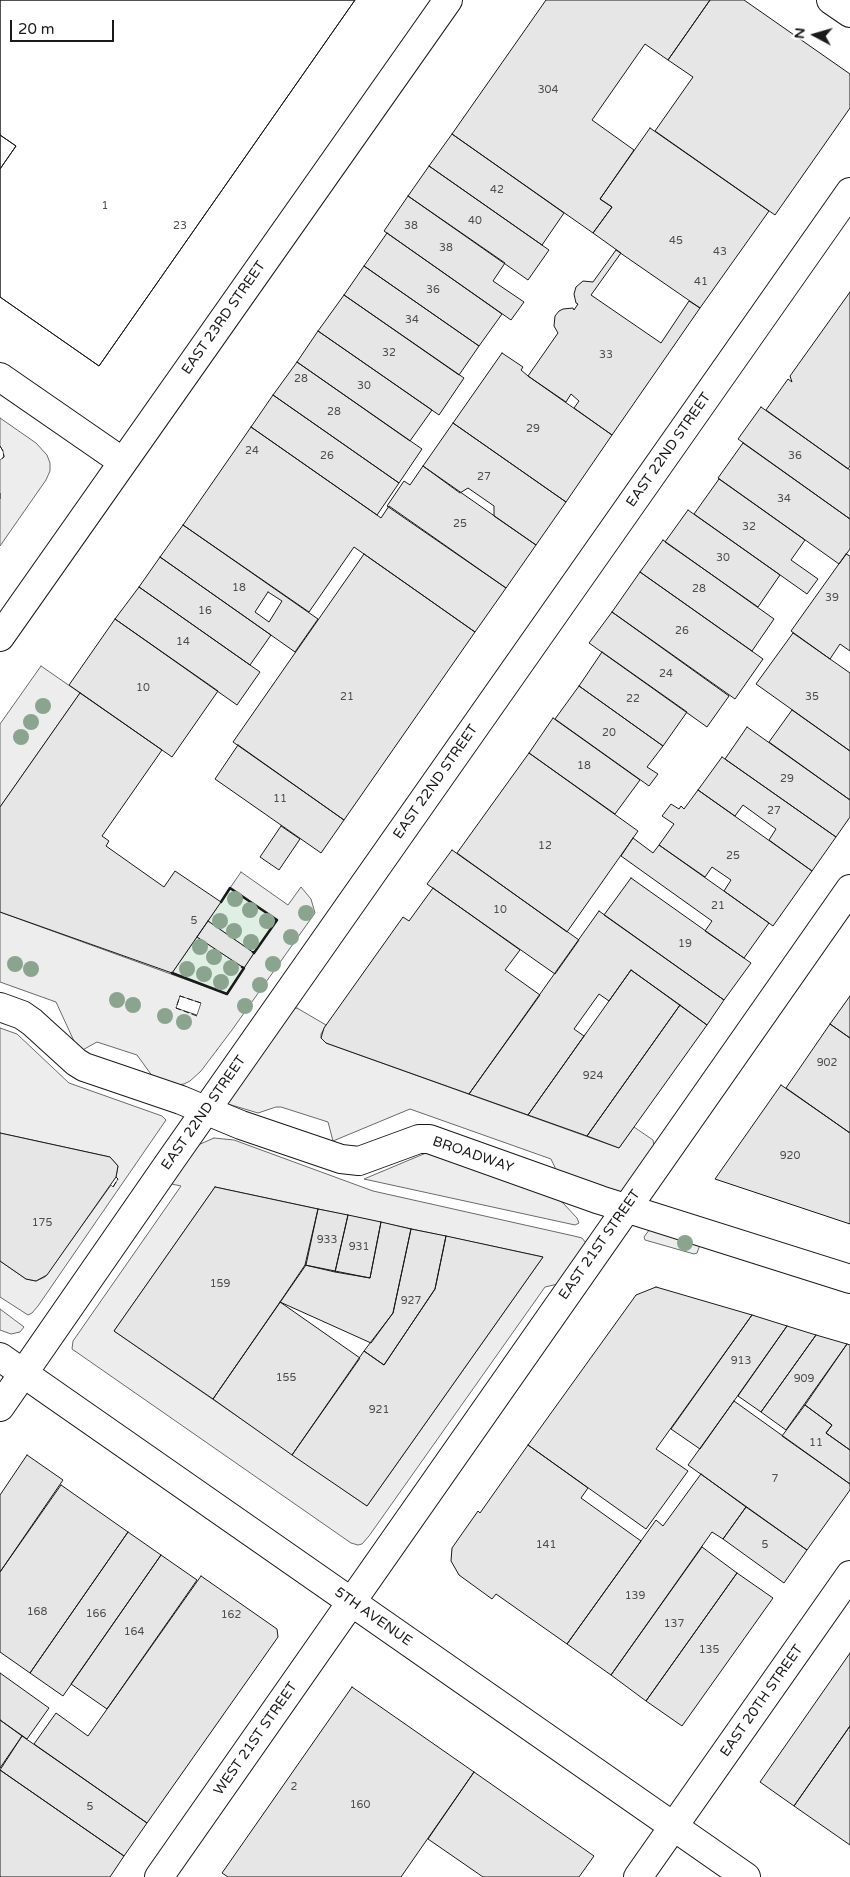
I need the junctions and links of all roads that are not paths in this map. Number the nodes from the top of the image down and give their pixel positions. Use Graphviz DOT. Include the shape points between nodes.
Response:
graph roads {
  1 [pos="448,0"];
  2 [pos="831,0"];
  3 [pos="850,13"];
  4 [pos="850,192"];
  5 [pos="0,378"];
  6 [pos="122,462"];
  7 [pos="0,637"];
  8 [pos="850,889"];
  9 [pos="0,1008"];
  10 [pos="206,1110"];
  11 [pos="626,1208"];
  12 [pos="850,1279"];
  13 [pos="0,1357"];
  14 [pos="24,1373"];
  15 [pos="0,1407"];
  16 [pos="850,1575"];
  17 [pos="351,1601"];
  18 [pos="674,1826"];
  19 [pos="159,1877"];
  20 [pos="638,1877"];
  21 [pos="746,1877"];
  1 -- 6 [label="street, EAST 23RD STREET"];
  2 -- 3 [label="street"];
  4 -- 10 [label="street, EAST 22ND STREET"];
  5 -- 6 [label="street"];
  6 -- 7 [label="street, EAST 23RD STREET"];
  8 -- 11 [label="street, EAST 21ST STREET"];
  9 -- 10 [label="street, BROADWAY" via="32,1022 84,1067"];
  10 -- 11 [label="street, BROADWAY" via="332,1156 359,1161 419,1139 429,1139"];
  10 -- 14 [label="street, EAST 22ND STREET"];
  11 -- 12 [label="street, BROADWAY"];
  11 -- 17 [label="street, EAST 21ST STREET"];
  13 -- 14 [label="street, 5TH AVENUE"];
  14 -- 15 [label="street, EAST 22ND STREET"];
  14 -- 17 [label="street, 5TH AVENUE"];
  16 -- 18 [label="street, EAST 20TH STREET"];
  17 -- 18 [label="street, 5TH AVENUE"];
  17 -- 19 [label="street, WEST 21ST STREET"];
  18 -- 20 [label="street, EAST 20TH STREET"];
  18 -- 21 [label="street, 5TH AVENUE"];
}
